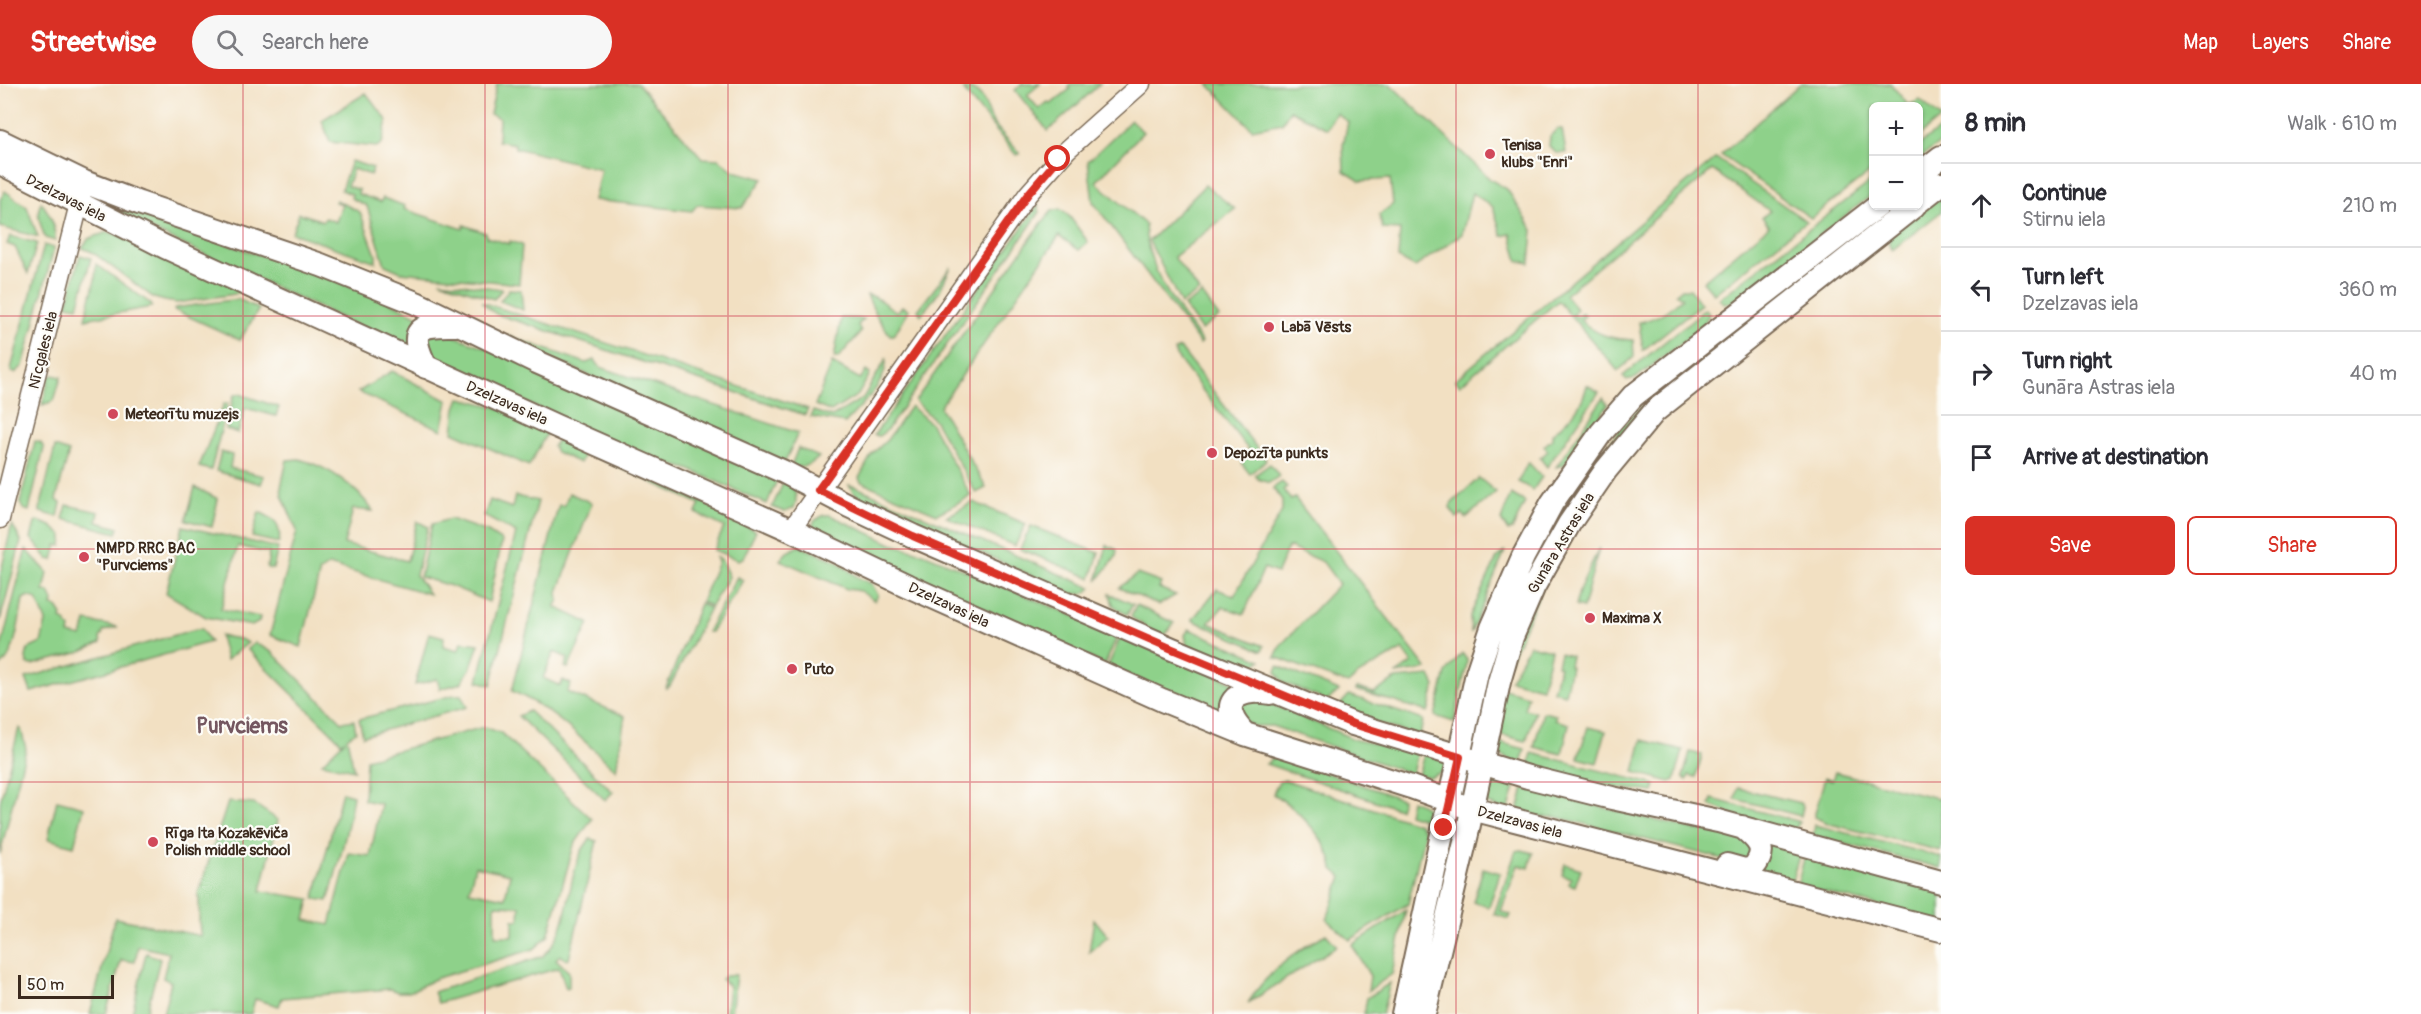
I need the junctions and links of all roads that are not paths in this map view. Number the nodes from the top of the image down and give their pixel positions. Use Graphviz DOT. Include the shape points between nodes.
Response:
graph roads {
  1 [pos="1141,84"];
  2 [pos="0,141"];
  3 [pos="1941,157"];
  4 [pos="0,163"];
  5 [pos="1923,171"];
  6 [pos="84,182"];
  7 [pos="1941,184"];
  8 [pos="1923,198"];
  9 [pos="78,205"];
  10 [pos="1876,210"];
  11 [pos="1906,210"];
  12 [pos="1863,231"];
  13 [pos="460,326"];
  14 [pos="426,367"];
  15 [pos="818,490"];
  16 [pos="0,519"];
  17 [pos="791,530"];
  18 [pos="1280,694"];
  19 [pos="1245,734"];
  20 [pos="1460,757"];
  21 [pos="1481,764"];
  22 [pos="1450,801"];
  23 [pos="1472,809"];
  24 [pos="1741,826"];
  25 [pos="1552,830"];
  26 [pos="1941,882"];
  27 [pos="1941,930"];
  28 [pos="1403,1014"];
  29 [pos="1424,1014"];
  1 -- 15 [label="street" via="1067,150 1028,194"];
  2 -- 6 [label="main road, Dzelzavas iela"];
  3 -- 5 [label="main road"];
  4 -- 9 [label="main road, Dzelzavas iela"];
  6 -- 9 [label="street, Nīcgales iela"];
  6 -- 13 [label="main road, Dzelzavas iela" via="321,265 416,303"];
  7 -- 8 [label="main road"];
  9 -- 14 [label="main road, Dzelzavas iela"];
  9 -- 16 [label="street, Nīcgales iela"];
  10 -- 12 [label="main road, Gunāra Astras iela"];
  11 -- 12 [label="main road, Gunāra Astras iela"];
  12 -- 20 [label="main road, Gunāra Astras iela" via="1633,396 1589,449 1548,510 1506,592 1477,673"];
  12 -- 21 [label="main road, Gunāra Astras iela" via="1664,403 1606,470 1553,551 1512,636"];
  13 -- 14 [label="main road" via="432,324 418,334 418,350"];
  13 -- 15 [label="main road, Dzelzavas iela"];
  14 -- 17 [label="main road, Dzelzavas iela"];
  15 -- 17 [label="street"];
  15 -- 18 [label="main road, Dzelzavas iela" via="913,536"];
  17 -- 19 [label="main road, Dzelzavas iela" via="980,619"];
  18 -- 19 [label="main road" via="1252,690 1233,702 1232,721"];
  18 -- 20 [label="main road, Dzelzavas iela" via="1353,724"];
  19 -- 22 [label="main road, Dzelzavas iela"];
  20 -- 21 [label="main road, Dzelzavas iela"];
  20 -- 22 [label="main road, Gunāra Astras iela"];
  21 -- 23 [label="main road, Gunāra Astras iela"];
  21 -- 24 [label="main road, Dzelzavas iela"];
  22 -- 23 [label="main road, Dzelzavas iela"];
  22 -- 28 [label="main road, Gunāra Astras iela"];
  23 -- 25 [label="main road, Dzelzavas iela"];
  23 -- 29 [label="main road, Gunāra Astras iela"];
  24 -- 25 [label="main road" via="1761,848 1753,868 1739,868 1568,825"];
  24 -- 26 [label="main road, Dzelzavas iela"];
  25 -- 27 [label="main road, Dzelzavas iela"];
}
